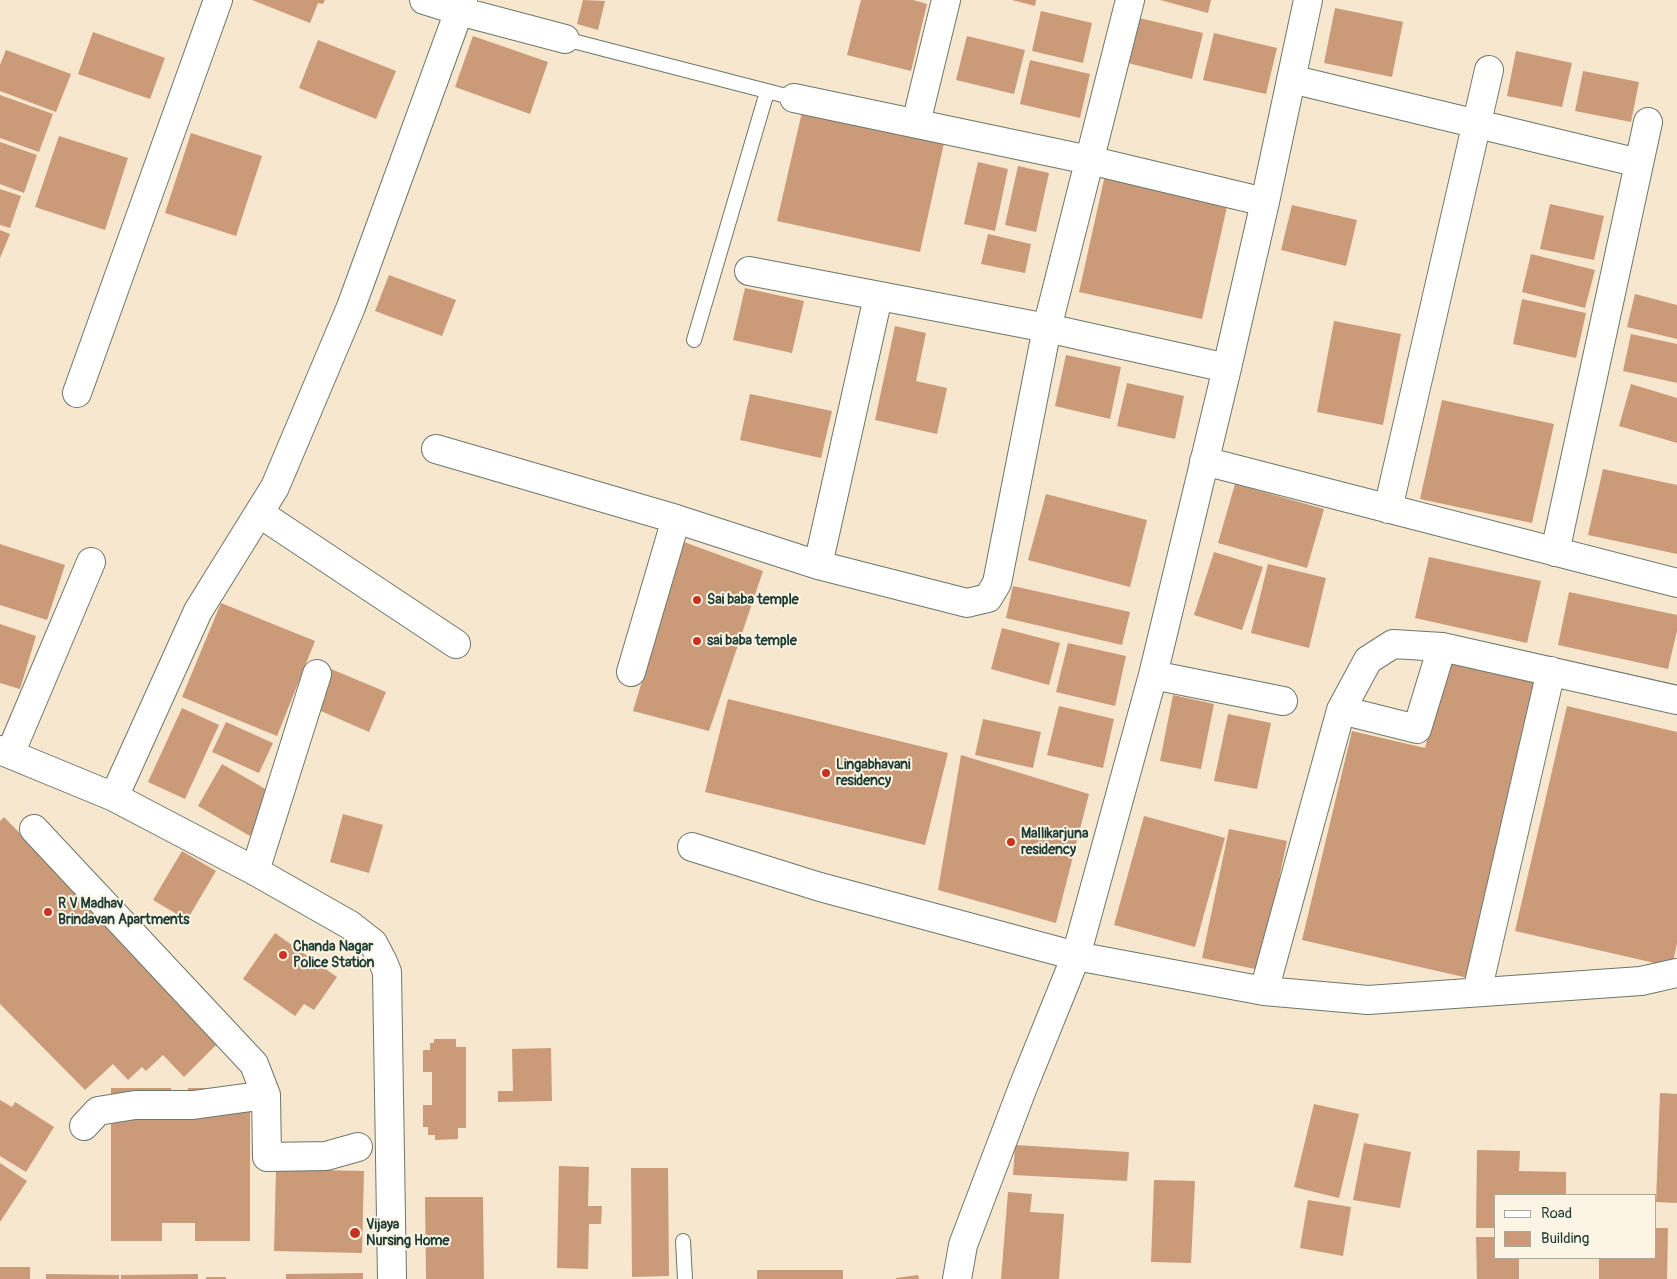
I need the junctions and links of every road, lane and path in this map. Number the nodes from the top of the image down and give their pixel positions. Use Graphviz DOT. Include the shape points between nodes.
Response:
graph roads {
  1 [pos="218,0"];
  2 [pos="424,0"];
  3 [pos="946,0"];
  4 [pos="1130,0"];
  5 [pos="1308,0"];
  6 [pos="461,5"];
  7 [pos="565,39"];
  8 [pos="1489,70"];
  9 [pos="1291,79"];
  10 [pos="766,92"];
  11 [pos="794,98"];
  12 [pos="1648,122"];
  13 [pos="916,123"];
  14 [pos="1477,123"];
  15 [pos="1089,160"];
  16 [pos="1639,163"];
  17 [pos="1265,202"];
  18 [pos="749,271"];
  19 [pos="878,297"];
  20 [pos="1047,328"];
  21 [pos="694,340"];
  22 [pos="1227,368"];
  23 [pos="77,393"];
  24 [pos="436,449"];
  25 [pos="1204,462"];
  26 [pos="1388,509"];
  27 [pos="259,513"];
  28 [pos="676,519"];
  29 [pos="1555,552"];
  30 [pos="91,562"];
  31 [pos="818,565"];
  32 [pos="1677,583"];
  33 [pos="456,644"];
  34 [pos="1442,647"];
  35 [pos="1551,671"];
  36 [pos="632,672"];
  37 [pos="317,674"];
  38 [pos="1153,675"];
  39 [pos="1677,700"];
  40 [pos="1283,701"];
  41 [pos="1341,710"];
  42 [pos="5,752"];
  43 [pos="114,797"];
  44 [pos="34,829"];
  45 [pos="692,847"];
  46 [pos="255,871"];
  47 [pos="1072,967"];
  48 [pos="1677,973"];
  49 [pos="1264,990"];
  50 [pos="1477,992"];
  51 [pos="266,1095"];
  52 [pos="84,1126"];
  53 [pos="358,1147"];
  54 [pos="389,1147"];
  55 [pos="683,1241"];
  56 [pos="392,1279"];
  57 [pos="685,1279"];
  58 [pos="957,1279"];
  1 -- 23 [label="street"];
  2 -- 6 [label="street"];
  3 -- 13 [label="street"];
  4 -- 15 [label="street"];
  5 -- 9 [label="street"];
  6 -- 7 [label="street"];
  6 -- 27 [label="street" via="352,308 275,487"];
  7 -- 10 [label="lane"];
  8 -- 14 [label="street"];
  9 -- 14 [label="street"];
  9 -- 17 [label="street"];
  10 -- 11 [label="lane"];
  10 -- 21 [label="lane"];
  11 -- 13 [label="street"];
  12 -- 16 [label="street"];
  13 -- 15 [label="street"];
  14 -- 16 [label="street"];
  14 -- 26 [label="street"];
  15 -- 17 [label="street"];
  15 -- 20 [label="street"];
  16 -- 29 [label="street"];
  17 -- 22 [label="street"];
  18 -- 19 [label="street"];
  19 -- 20 [label="street"];
  19 -- 31 [label="street"];
  20 -- 22 [label="street"];
  20 -- 31 [label="street" via="996,583 988,598 967,603"];
  22 -- 25 [label="street"];
  24 -- 28 [label="street"];
  25 -- 26 [label="street"];
  25 -- 38 [label="street"];
  26 -- 29 [label="street"];
  27 -- 33 [label="street"];
  27 -- 43 [label="street" via="198,612"];
  28 -- 31 [label="street"];
  28 -- 36 [label="street"];
  29 -- 32 [label="street"];
  30 -- 42 [label="street"];
  34 -- 35 [label="street"];
  34 -- 41 [label="street" via="1393,644 1368,660"];
  34 -- 41 [label="street" via="1417,729"];
  35 -- 39 [label="street"];
  35 -- 50 [label="street"];
  37 -- 46 [label="street"];
  38 -- 40 [label="street"];
  38 -- 47 [label="street"];
  41 -- 49 [label="street"];
  42 -- 43 [label="street"];
  43 -- 46 [label="street"];
  44 -- 51 [label="street" via="254,1064"];
  45 -- 47 [label="street"];
  46 -- 54 [label="street" via="350,925 373,943 383,962 386,972"];
  47 -- 49 [label="street"];
  47 -- 58 [label="street" via="963,1245"];
  48 -- 50 [label="street" via="1641,981"];
  49 -- 50 [label="street" via="1368,1000"];
  51 -- 52 [label="street" via="98,1111"];
  51 -- 53 [label="street" via="267,1157 326,1156"];
  53 -- 54 [label="lane"];
  54 -- 56 [label="street"];
  55 -- 57 [label="lane"];
}
